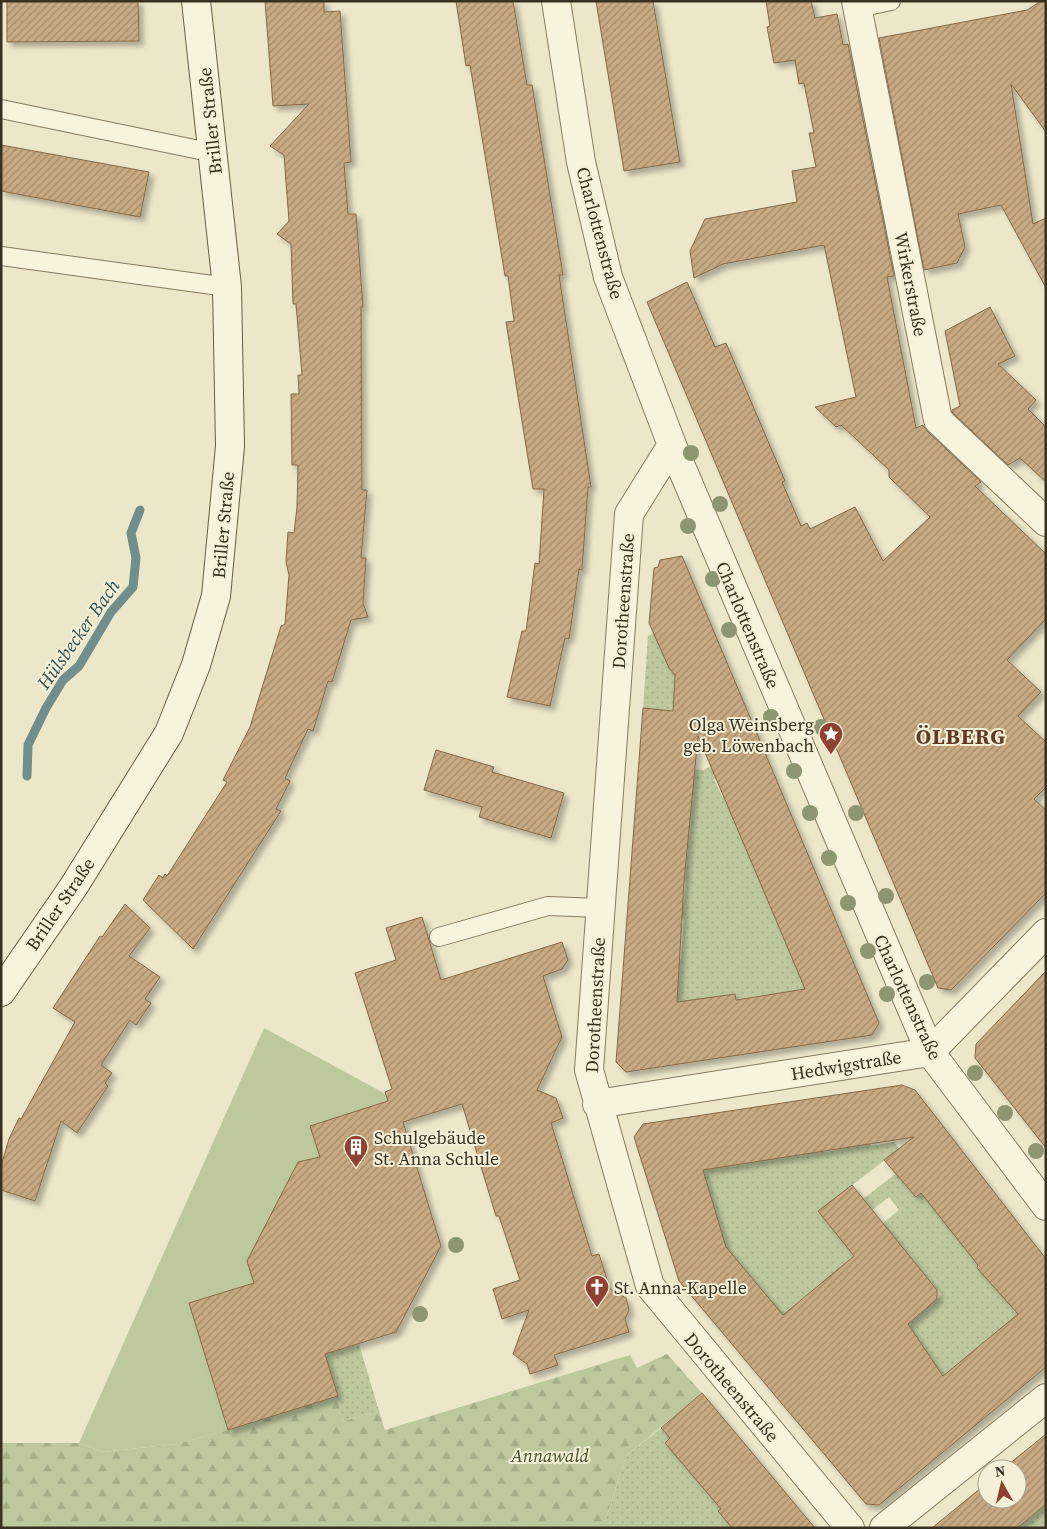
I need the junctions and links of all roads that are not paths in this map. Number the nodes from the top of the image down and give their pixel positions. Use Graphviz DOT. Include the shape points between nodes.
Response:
graph roads {
  1 [pos="196,1"];
  2 [pos="556,1"];
  3 [pos="891,1"];
  4 [pos="857,5"];
  5 [pos="1,110"];
  6 [pos="214,153"];
  7 [pos="1,256"];
  8 [pos="227,287"];
  9 [pos="672,445"];
  10 [pos="1046,522"];
  11 [pos="600,908"];
  12 [pos="1046,933"];
  13 [pos="439,937"];
  14 [pos="1,992"];
  15 [pos="930,1052"];
  16 [pos="597,1104"];
  17 [pos="1046,1206"];
  18 [pos="1046,1398"];
  19 [pos="850,1528"];
  20 [pos="884,1528"];
  1 -- 6 [label="street, Briller Straße"];
  2 -- 9 [label="street, Charlottenstraße" via="581,162 608,277"];
  3 -- 4 [label="lane"];
  4 -- 10 [label="street, Wirkerstraße" via="938,420"];
  5 -- 6 [label="lane"];
  6 -- 8 [label="street, Briller Straße"];
  7 -- 8 [label="lane"];
  8 -- 14 [label="street, Briller Straße" via="230,446 216,596 196,665 169,733 74,886"];
  9 -- 11 [label="street, Dorotheenstraße" via="629,514"];
  9 -- 15 [label="street, Charlottenstraße"];
  11 -- 13 [label="lane" via="548,906"];
  11 -- 16 [label="street, Dorotheenstraße" via="589,1070"];
  12 -- 15 [label="street"];
  15 -- 16 [label="street, Hedwigstraße"];
  15 -- 17 [label="street, Charlottenstraße"];
  16 -- 19 [label="street, Dorotheenstraße" via="650,1286"];
  18 -- 20 [label="street"];
}
